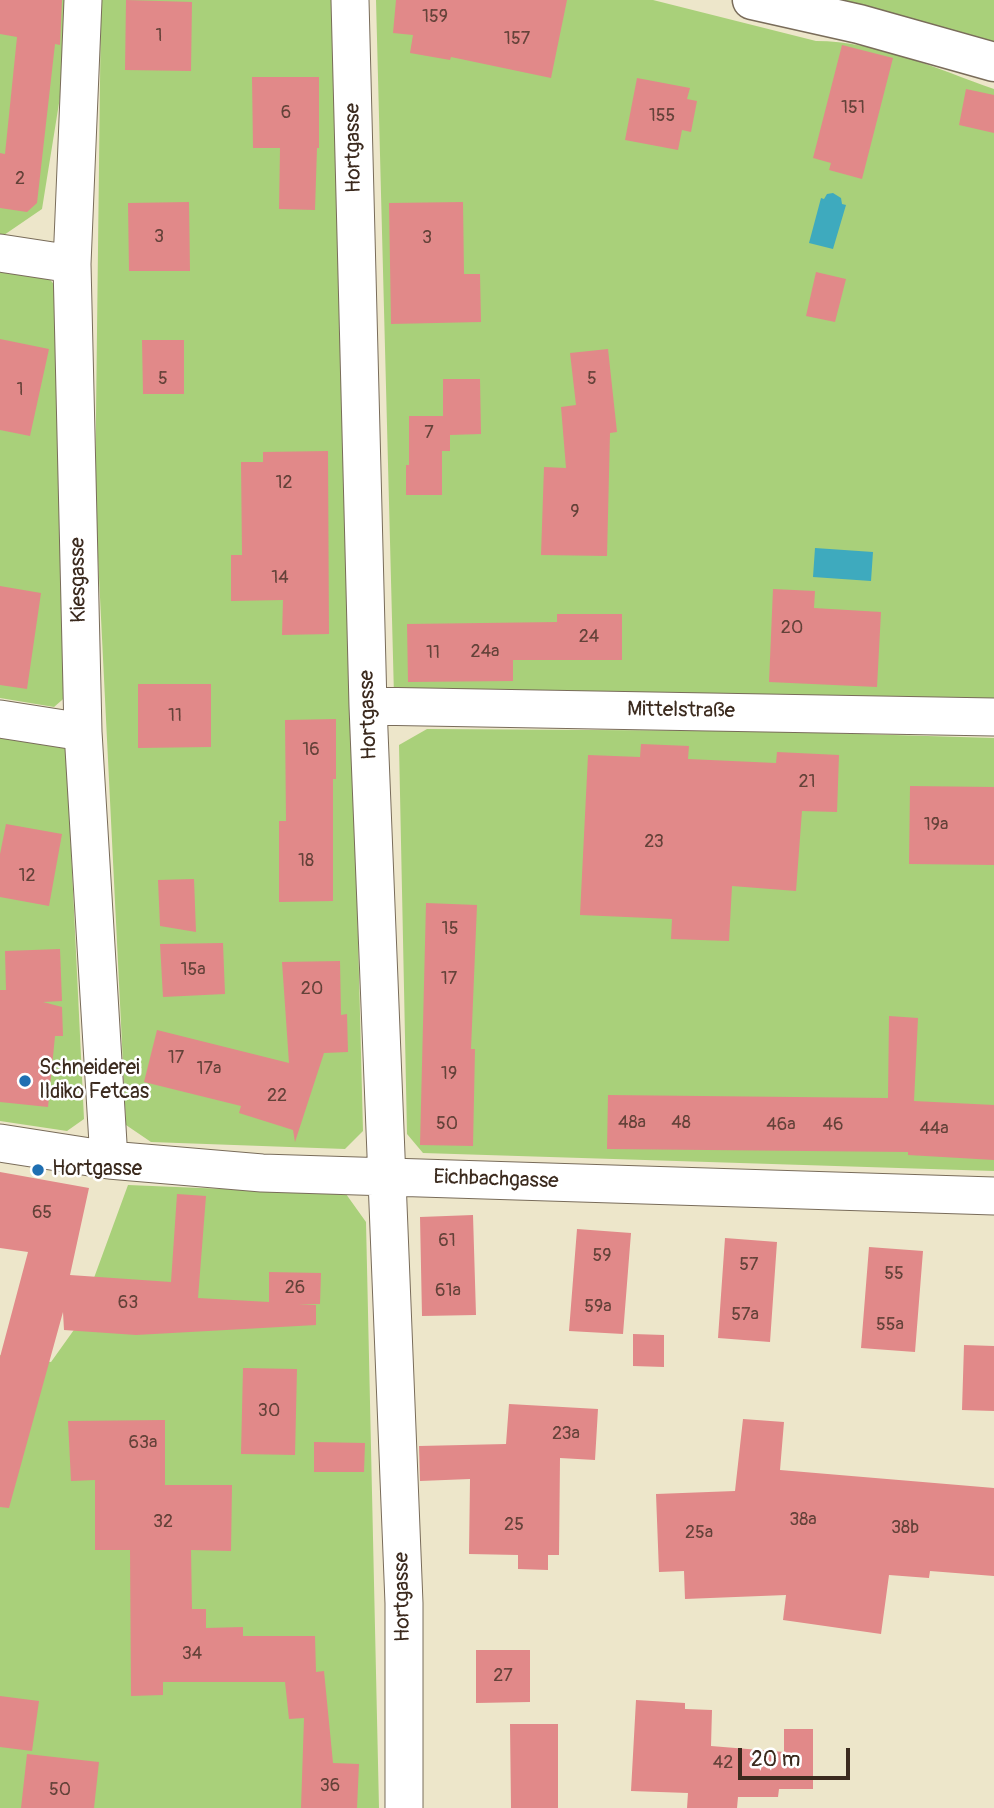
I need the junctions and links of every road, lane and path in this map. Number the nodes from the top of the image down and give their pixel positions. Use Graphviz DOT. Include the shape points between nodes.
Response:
graph roads {
  1 [pos="83,0"];
  2 [pos="351,0"];
  3 [pos="752,0"];
  4 [pos="994,62"];
  5 [pos="0,253"];
  6 [pos="72,264"];
  7 [pos="368,706"];
  8 [pos="994,718"];
  9 [pos="0,719"];
  10 [pos="83,732"];
  11 [pos="0,1143"];
  12 [pos="109,1160"];
  13 [pos="387,1177"];
  14 [pos="994,1196"];
  15 [pos="404,1808"];
  1 -- 6 [label="street, Kiesgasse"];
  2 -- 7 [label="street, Hortgasse"];
  3 -- 4 [label="street"];
  5 -- 6 [label="street"];
  6 -- 10 [label="street, Kiesgasse"];
  7 -- 8 [label="street, Mittelstraße"];
  7 -- 13 [label="street, Hortgasse"];
  9 -- 10 [label="street"];
  10 -- 12 [label="street, Kiesgasse"];
  11 -- 12 [label="street, Eichbachgasse"];
  12 -- 13 [label="street, Eichbachgasse" via="262,1173"];
  13 -- 14 [label="street, Eichbachgasse"];
  13 -- 15 [label="street, Hortgasse" via="404,1603"];
}
